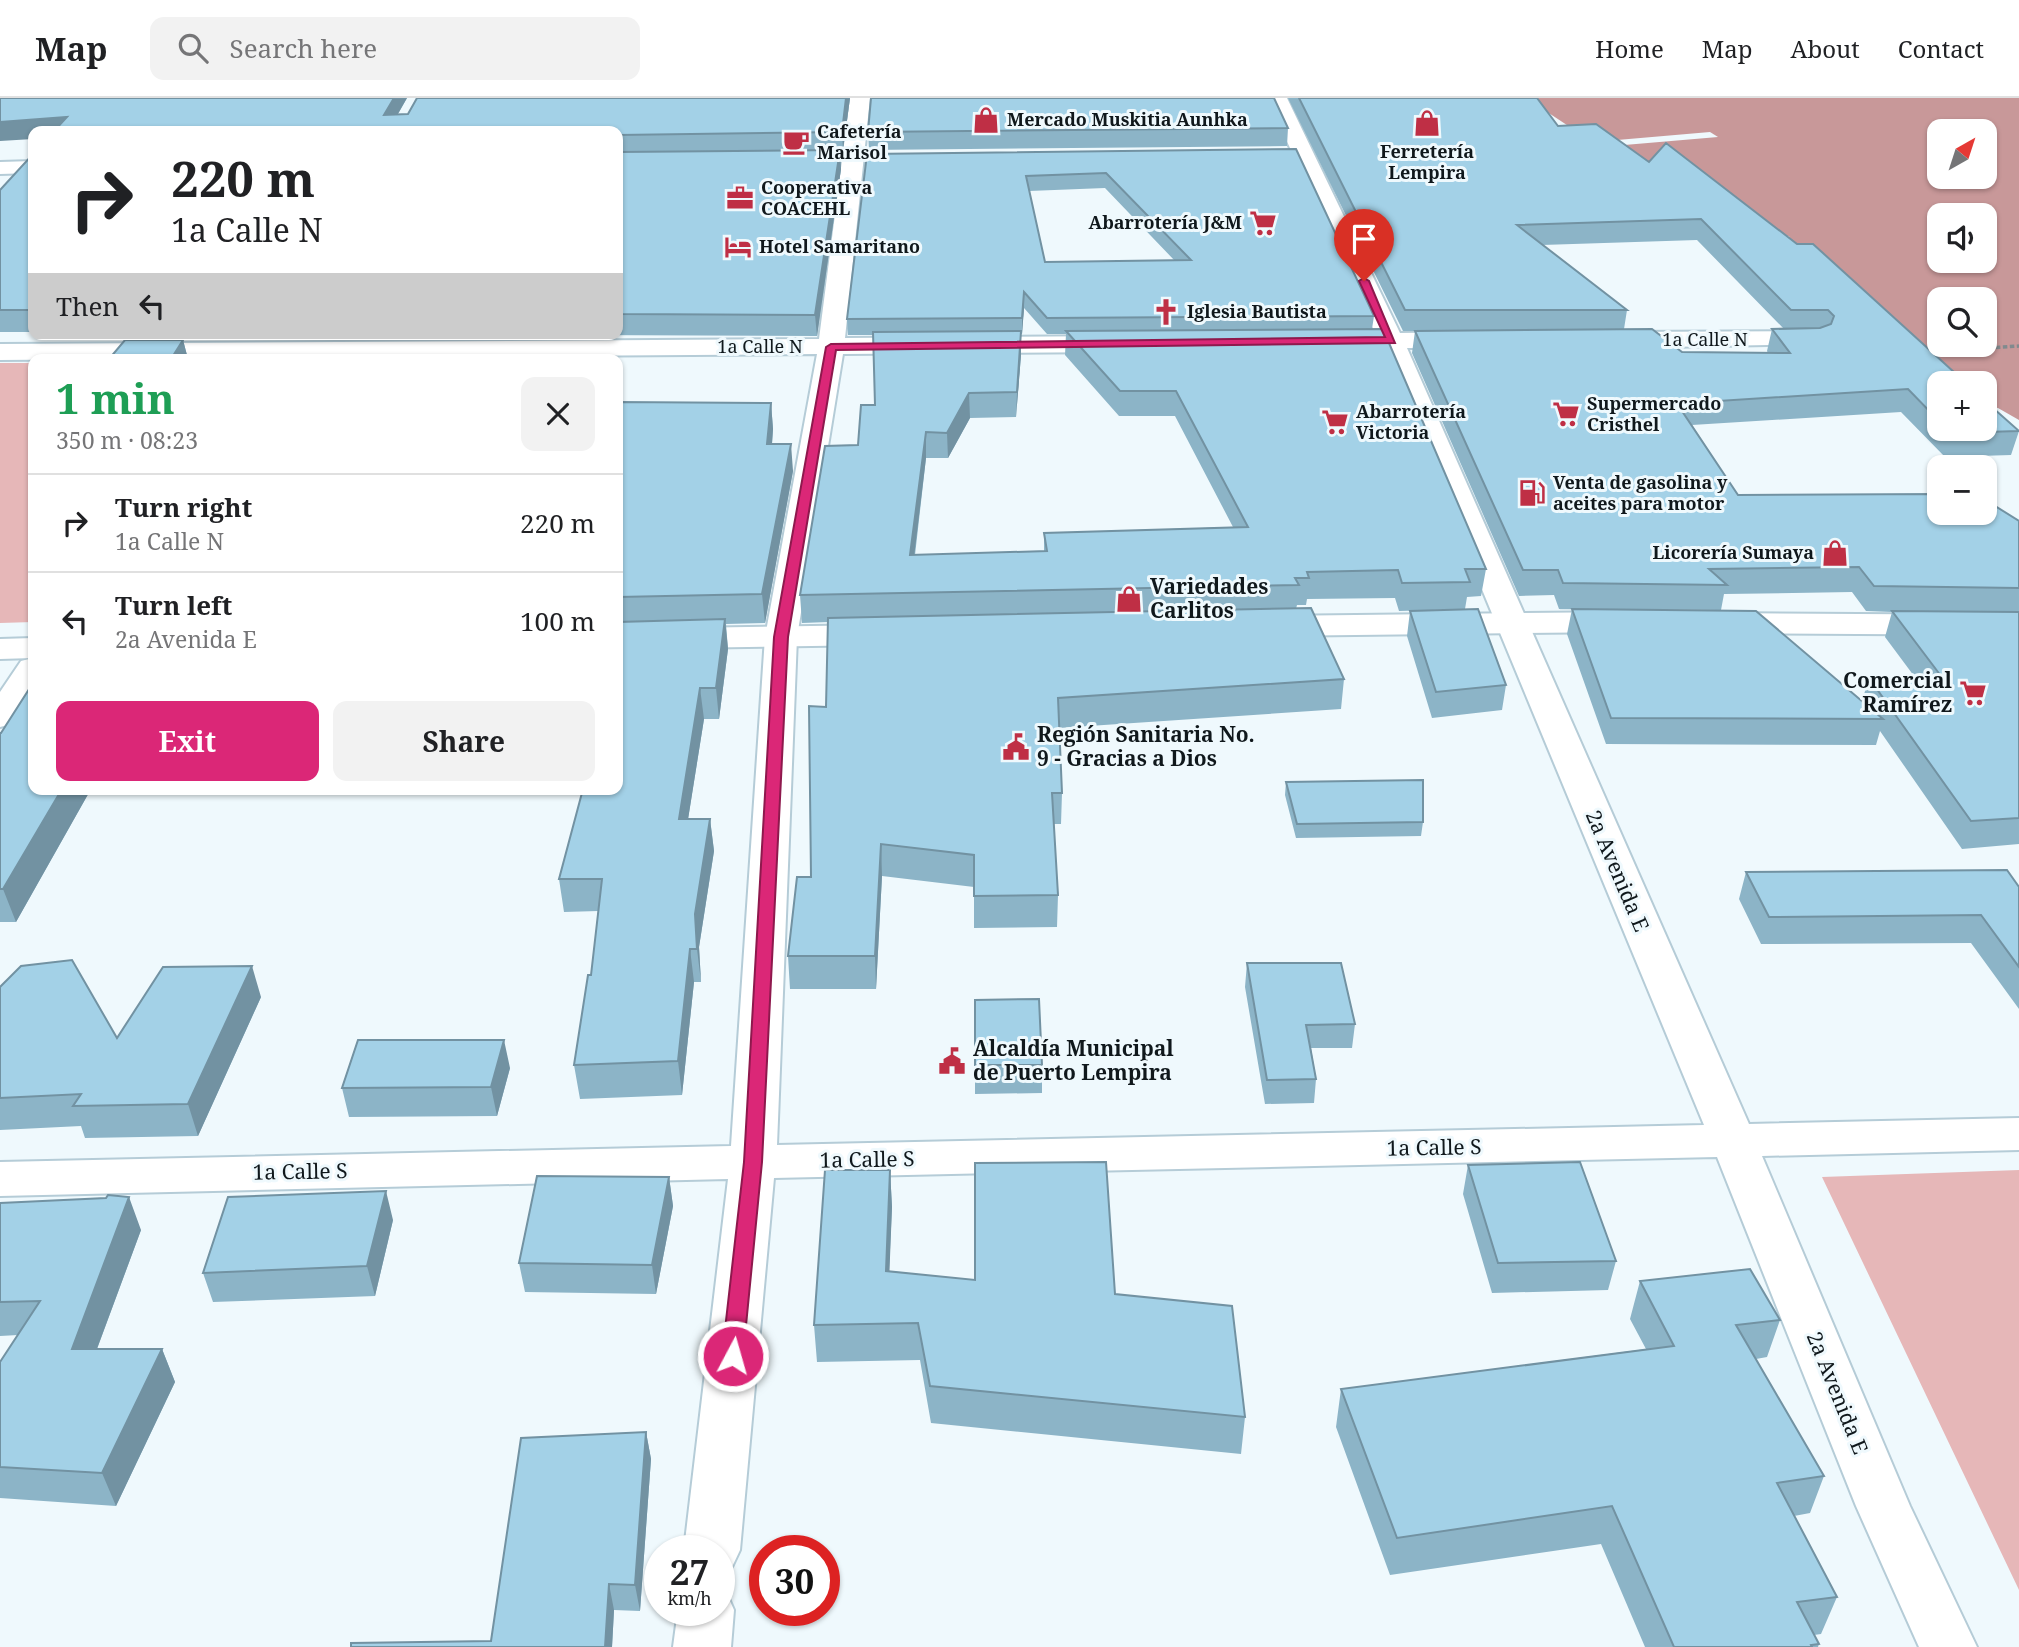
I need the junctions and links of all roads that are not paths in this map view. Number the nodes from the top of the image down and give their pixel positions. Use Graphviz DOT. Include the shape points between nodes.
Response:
graph roads {
  1 [pos="860,98"];
  2 [pos="1277,98"];
  3 [pos="28,167"];
  4 [pos="0,168"];
  5 [pos="1814,339"];
  6 [pos="1391,340"];
  7 [pos="1487,340"];
  8 [pos="1596,340"];
  9 [pos="1309,341"];
  10 [pos="1145,343"];
  11 [pos="256,347"];
  12 [pos="831,347"];
  13 [pos="0,352"];
  14 [pos="1510,621"];
  15 [pos="1647,622"];
  16 [pos="1689,622"];
  17 [pos="2019,625"];
  18 [pos="1235,627"];
  19 [pos="905,634"];
  20 [pos="781,637"];
  21 [pos="623,639"];
  22 [pos="28,648"];
  23 [pos="0,649"];
  24 [pos="28,675"];
  25 [pos="0,717"];
  26 [pos="2019,1134"];
  27 [pos="1734,1142"];
  28 [pos="753,1162"];
  29 [pos="0,1179"];
  30 [pos="714,1535"];
  31 [pos="704,1626"];
  32 [pos="702,1647"];
  33 [pos="1948,1647"];
  1 -- 12 [label="street"];
  2 -- 6 [label="street, 2a Avenida E" via="1291,155"];
  3 -- 4 [label="street"];
  5 -- 8 [label="street, 1a Calle N"];
  6 -- 7 [label="street"];
  6 -- 9 [label="street"];
  6 -- 14 [label="street, 2a Avenida E"];
  10 -- 12 [label="street, 1a Calle N"];
  11 -- 12 [label="street, 1a Calle N"];
  11 -- 13 [label="street, 1a Calle N"];
  12 -- 20 [label="street"];
  14 -- 15 [label="street"];
  14 -- 18 [label="street"];
  14 -- 27 [label="street, 2a Avenida E"];
  16 -- 17 [label="street"];
  19 -- 20 [label="street"];
  20 -- 21 [label="street"];
  20 -- 28 [label="street"];
  22 -- 23 [label="street"];
  24 -- 25 [label="street"];
  26 -- 27 [label="street, 1a Calle S"];
  27 -- 28 [label="street, 1a Calle S"];
  27 -- 33 [label="street, 2a Avenida E" via="1883,1506"];
  28 -- 29 [label="street, 1a Calle S"];
  28 -- 30 [label="street"];
  31 -- 32 [label="street"];
}
